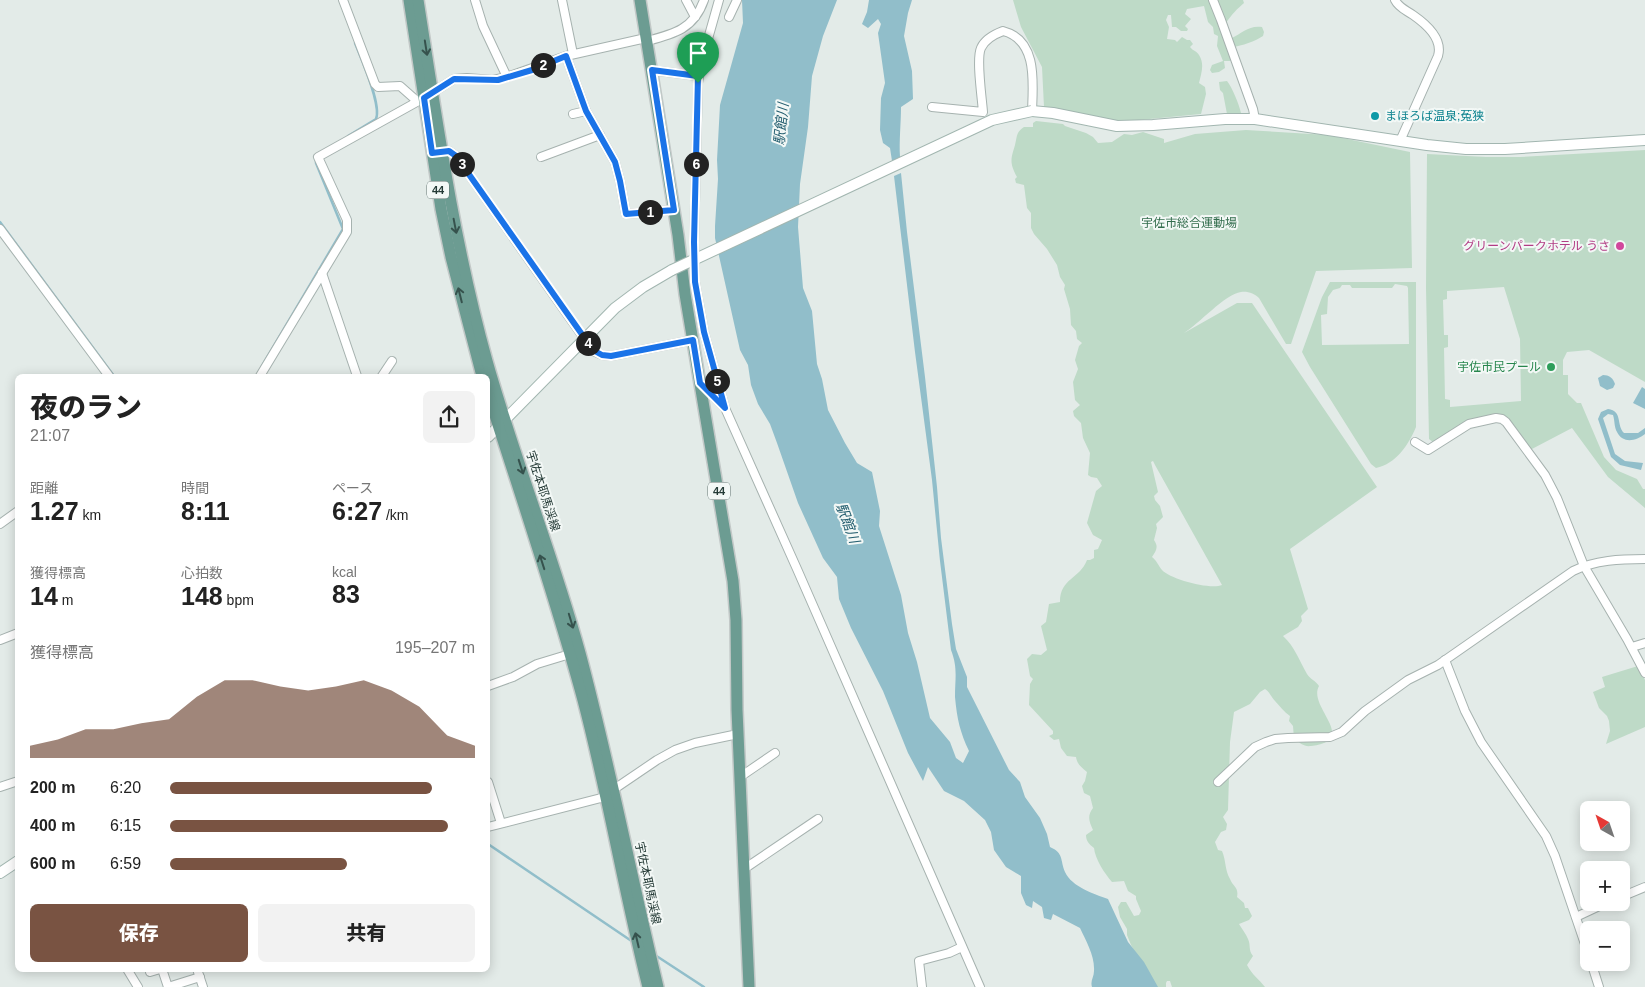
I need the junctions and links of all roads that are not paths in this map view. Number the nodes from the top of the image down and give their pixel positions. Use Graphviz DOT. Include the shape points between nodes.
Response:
graph roads {
  1 [pos="343,0"];
  2 [pos="409,0"];
  3 [pos="418,0"];
  4 [pos="475,0"];
  5 [pos="562,0"];
  6 [pos="640,0"];
  7 [pos="686,0"];
  8 [pos="704,0"];
  9 [pos="719,0"];
  10 [pos="737,0"];
  11 [pos="1213,0"];
  12 [pos="1395,0"];
  13 [pos="695,17"];
  14 [pos="729,17"];
  15 [pos="646,39"];
  16 [pos="570,55"];
  17 [pos="652,70"];
  18 [pos="698,76"];
  19 [pos="507,78"];
  20 [pos="424,97"];
  21 [pos="932,107"];
  22 [pos="586,111"];
  23 [pos="1032,112"];
  24 [pos="572,114"];
  25 [pos="1255,119"];
  26 [pos="600,135"];
  27 [pos="1645,140"];
  28 [pos="1400,141"];
  29 [pos="437,152"];
  30 [pos="541,157"];
  31 [pos="674,210"];
  32 [pos="0,229"];
  33 [pos="322,273"];
  34 [pos="584,338"];
  35 [pos="693,340"];
  36 [pos="392,361"];
  37 [pos="108,374"];
  38 [pos="261,374"];
  39 [pos="356,374"];
  40 [pos="383,374"];
  41 [pos="481,374"];
  42 [pos="700,383"];
  43 [pos="490,397"];
  44 [pos="725,408"];
  45 [pos="502,422"];
  46 [pos="490,434"];
  47 [pos="1415,442"];
  48 [pos="15,513"];
  49 [pos="0,524"];
  50 [pos="1645,559"];
  51 [pos="1584,566"];
  52 [pos="15,634"];
  53 [pos="0,640"];
  54 [pos="1645,643"];
  55 [pos="1632,647"];
  56 [pos="570,654"];
  57 [pos="1445,660"];
  58 [pos="1645,673"];
  59 [pos="490,685"];
  60 [pos="738,734"];
  61 [pos="775,753"];
  62 [pos="740,777"];
  63 [pos="15,782"];
  64 [pos="1218,782"];
  65 [pos="0,787"];
  66 [pos="490,789"];
  67 [pos="610,792"];
  68 [pos="818,819"];
  69 [pos="500,823"];
  70 [pos="490,826"];
  71 [pos="15,864"];
  72 [pos="744,869"];
  73 [pos="0,873"];
  74 [pos="1645,887"];
  75 [pos="1630,893"];
  76 [pos="1589,911"];
  77 [pos="1576,917"];
  78 [pos="1580,929"];
  79 [pos="962,947"];
  80 [pos="1594,971"];
  81 [pos="129,972"];
  82 [pos="162,972"];
  83 [pos="198,972"];
  84 [pos="200,977"];
  85 [pos="138,987"];
  86 [pos="168,987"];
  87 [pos="203,987"];
  88 [pos="648,987"];
  89 [pos="658,987"];
  90 [pos="749,987"];
  91 [pos="922,987"];
  92 [pos="980,987"];
  93 [pos="1599,987"];
  1 -- 20 [label="street" via="375,84 400,86"];
  2 -- 20 [label="main road, 宇佐本耶馬渓線 / 44"];
  3 -- 20 [label="main road, 宇佐本耶馬渓線 / 44, one-way"];
  4 -- 19 [label="street"];
  5 -- 16 [label="street"];
  6 -- 15 [label="main road, 44"];
  7 -- 13 [label="street"];
  8 -- 13 [label="street"];
  9 -- 18 [label="street"];
  10 -- 14 [label="street"];
  11 -- 25 [label="street"];
  12 -- 28 [label="street" via="1400,8 1424,25 1440,48"];
  13 -- 15 [label="street" via="680,30"];
  15 -- 16 [label="street"];
  15 -- 17 [label="main road, 44"];
  16 -- 19 [label="street"];
  16 -- 22 [label="street"];
  17 -- 18 [label="street"];
  17 -- 31 [label="main road, 44"];
  18 -- 44 [label="street" via="695,282 704,332"];
  19 -- 20 [label="street" via="454,79"];
  20 -- 29 [label="main road, 宇佐本耶馬渓線 / 44"];
  20 -- 33 [label="street" via="318,157 348,225"];
  21 -- 23 [label="street" via="983,112 981,48 991,36 1003,31 1012,33 1030,56 1034,79"];
  22 -- 24 [label="street"];
  22 -- 26 [label="street"];
  23 -- 25 [label="street" via="1117,126"];
  23 -- 34 [label="street, bridge" via="992,120 672,270 628,298"];
  25 -- 28 [label="street"];
  26 -- 30 [label="street"];
  26 -- 31 [label="street" via="616,166 626,214"];
  27 -- 28 [label="street" via="1481,149"];
  29 -- 34 [label="street" via="449,151 456,156"];
  41 -- 29 [label="main road, 宇佐本耶馬渓線 / 44, one-way" via="441,209"];
  29 -- 45 [label="main road, 宇佐本耶馬渓線 / 44, one-way"];
  31 -- 35 [label="main road, 44"];
  32 -- 37 [label="street"];
  33 -- 38 [label="street"];
  33 -- 39 [label="street"];
  34 -- 35 [label="street" via="596,353 611,356"];
  34 -- 45 [label="street"];
  35 -- 42 [label="main road, 44"];
  36 -- 40 [label="street"];
  42 -- 44 [label="street"];
  42 -- 60 [label="main road, 44" via="733,581"];
  43 -- 45 [label="main road, 宇佐本耶馬渓線 / 44"];
  44 -- 79 [label="street"];
  45 -- 46 [label="street"];
  56 -- 45 [label="main road, 宇佐本耶馬渓線 / 44, one-way"];
  45 -- 67 [label="main road, 宇佐本耶馬渓線 / 44, one-way" via="572,626 602,737"];
  47 -- 51 [label="street" via="1428,450 1469,424 1496,418 1504,421 1545,475"];
  48 -- 49 [label="street"];
  50 -- 51 [label="street"];
  51 -- 55 [label="street"];
  51 -- 57 [label="street"];
  52 -- 53 [label="street"];
  54 -- 55 [label="street"];
  55 -- 58 [label="street"];
  56 -- 59 [label="street" via="537,664"];
  56 -- 67 [label="main road, 宇佐本耶馬渓線 / 44"];
  57 -- 64 [label="street" via="1408,680 1338,735 1266,742 1256,747"];
  57 -- 77 [label="street" via="1480,742 1546,836"];
  60 -- 62 [label="main road, 44"];
  60 -- 67 [label="street" via="675,750"];
  61 -- 62 [label="street"];
  62 -- 72 [label="main road, 44"];
  63 -- 65 [label="street"];
  66 -- 69 [label="street"];
  67 -- 69 [label="street" via="593,801"];
  88 -- 67 [label="main road, 宇佐本耶馬渓線 / 44, one-way"];
  67 -- 89 [label="main road, 宇佐本耶馬渓線 / 44"];
  68 -- 72 [label="street"];
  69 -- 70 [label="street"];
  71 -- 73 [label="street"];
  72 -- 90 [label="main road, 44"];
  74 -- 75 [label="street"];
  76 -- 77 [label="street"];
  77 -- 78 [label="street"];
  79 -- 91 [label="street" via="919,961"];
  79 -- 92 [label="street"];
  80 -- 93 [label="street"];
  81 -- 85 [label="street"];
  82 -- 86 [label="street"];
  83 -- 84 [label="street"];
  84 -- 86 [label="street"];
  84 -- 87 [label="street"];
}
